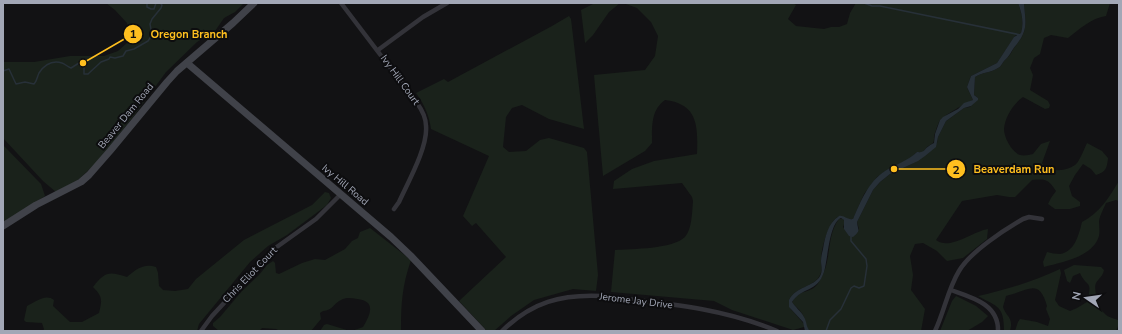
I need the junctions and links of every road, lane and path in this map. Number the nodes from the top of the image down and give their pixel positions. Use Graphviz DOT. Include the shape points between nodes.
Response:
graph roads {
  1 [pos="254,3"];
  2 [pos="341,3"];
  3 [pos="447,3"];
  4 [pos="378,50"];
  5 [pos="187,63"];
  6 [pos="340,194"];
  7 [pos="394,210"];
  8 [pos="1042,218"];
  9 [pos="3,226"];
  10 [pos="950,290"];
  11 [pos="201,331"];
  12 [pos="482,331"];
  13 [pos="502,331"];
  14 [pos="777,331"];
  15 [pos="935,331"];
  16 [pos="998,331"];
  1 -- 5 [label="street, Beaver Dam Road"];
  2 -- 4 [label="street, Ivy Hill Court"];
  3 -- 4 [label="street"];
  4 -- 7 [label="street, Ivy Hill Court" via="417,103 425,117 426,125 425,142"];
  5 -- 6 [label="street, Ivy Hill Road"];
  5 -- 9 [label="street, Beaver Dam Road" via="167,82 89,175"];
  6 -- 11 [label="street, Chris Eliot Court" via="316,219 274,249"];
  6 -- 12 [label="street, Ivy Hill Road" via="411,256"];
  8 -- 10 [label="street" via="1023,218 974,254 959,271"];
  10 -- 15 [label="street"];
  10 -- 16 [label="street" via="979,300 990,308 997,320"];
  13 -- 14 [label="street, Jerome Jay Drive" via="525,312 542,304 561,298 586,295 713,311 746,319"];
}
